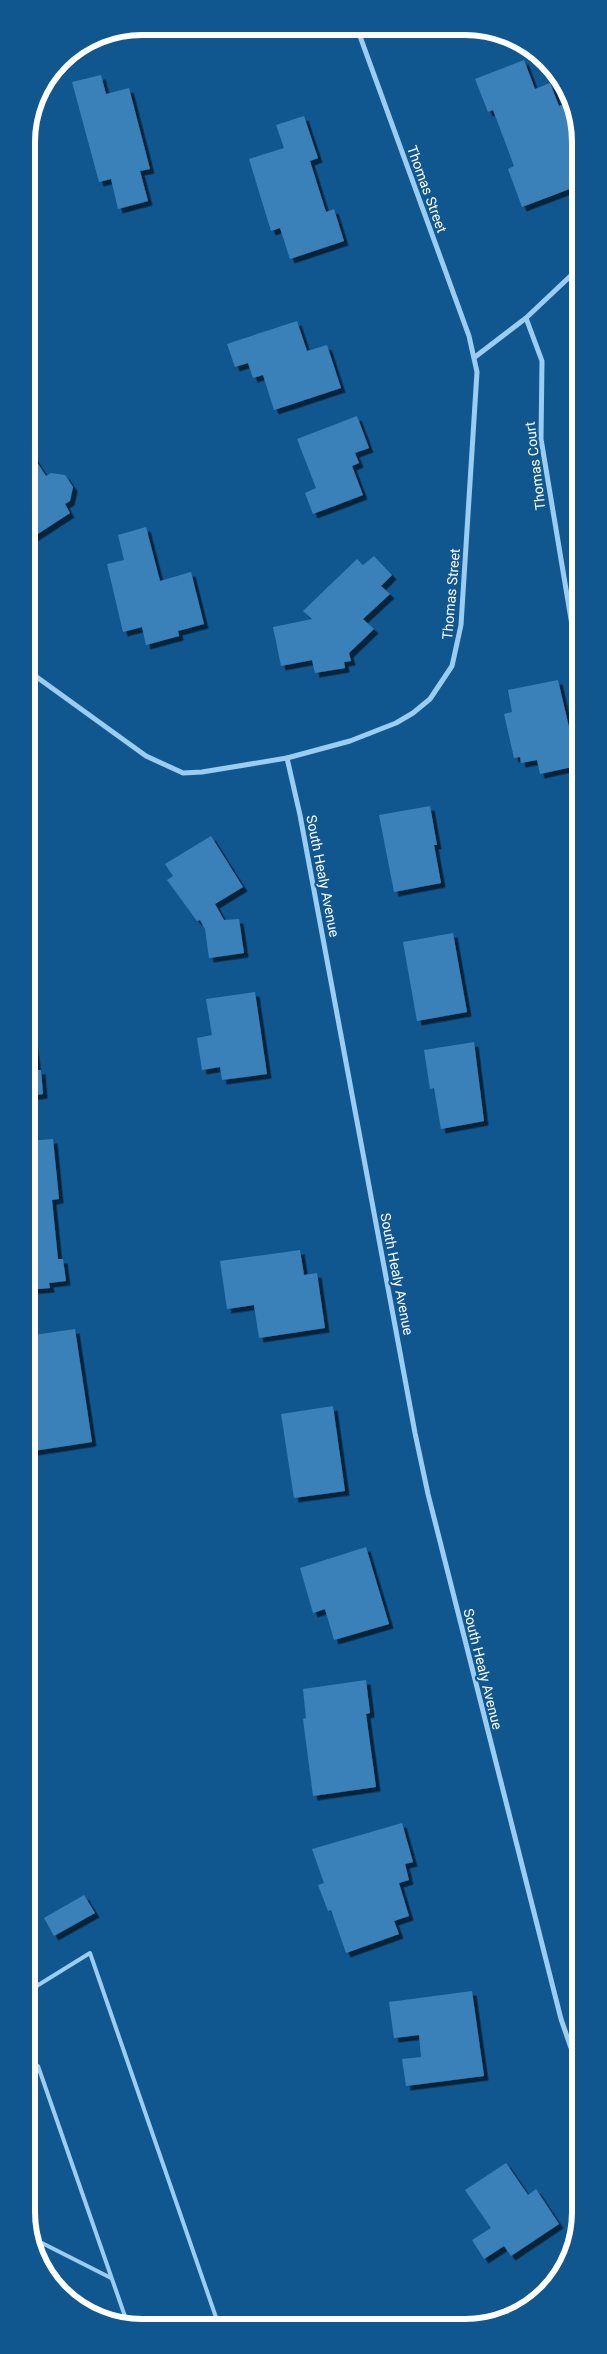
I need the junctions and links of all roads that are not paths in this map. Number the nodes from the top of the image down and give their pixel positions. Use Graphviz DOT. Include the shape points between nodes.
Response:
graph roads {
  1 [pos="360,35"];
  2 [pos="572,275"];
  3 [pos="526,318"];
  4 [pos="475,357"];
  5 [pos="572,625"];
  6 [pos="35,676"];
  7 [pos="287,758"];
  8 [pos="35,1987"];
  9 [pos="572,2051"];
  10 [pos="35,2064"];
  11 [pos="40,2242"];
  12 [pos="112,2278"];
  13 [pos="125,2318"];
  14 [pos="217,2319"];
  1 -- 4 [label="street, Thomas Street"];
  2 -- 3 [label="street"];
  3 -- 4 [label="street"];
  3 -- 5 [label="street, Thomas Court" via="542,361 541,439"];
  4 -- 7 [label="street, Thomas Street" via="477,390 461,625 452,666 430,699 413,713 350,741"];
  6 -- 7 [label="street" via="146,756 183,773"];
  7 -- 9 [label="street, South Healy Avenue" via="428,1494 561,2019"];
  8 -- 14 [label="lane" via="90,1952"];
  10 -- 12 [label="lane"];
  11 -- 12 [label="lane"];
  12 -- 13 [label="lane"];
}
